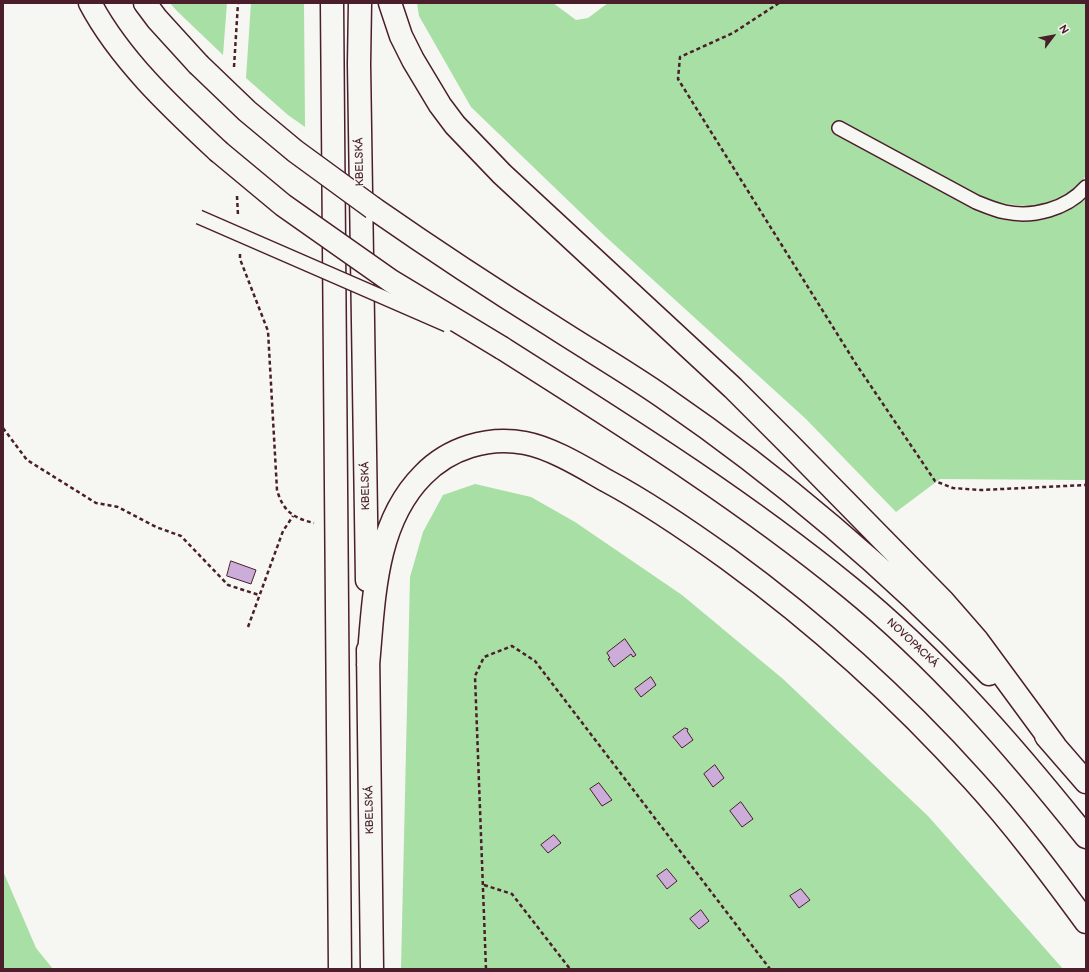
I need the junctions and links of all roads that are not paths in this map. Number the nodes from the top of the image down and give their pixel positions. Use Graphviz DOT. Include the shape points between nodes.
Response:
graph roads {
  1 [pos="90,3"];
  2 [pos="145,3"];
  3 [pos="332,3"];
  4 [pos="360,3"];
  5 [pos="390,3"];
  6 [pos="839,128"];
  7 [pos="1086,187"];
  8 [pos="199,217"];
  9 [pos="502,348"];
  10 [pos="368,665"];
  11 [pos="1055,746"];
  12 [pos="1086,782"];
  13 [pos="1086,837"];
  14 [pos="1086,922"];
  15 [pos="340,969"];
  16 [pos="372,969"];
  1 -- 9 [label="main road, NOVOPACKÁ, bridge" via="118,45 148,82 218,151 283,205 385,276"];
  2 -- 11 [label="main road, bridge" via="198,64 247,111 295,151 428,246 662,396 745,456 876,566 974,659"];
  3 -- 15 [label="main road"];
  4 -- 10 [label="main road, KBELSKÁ"];
  5 -- 11 [label="main road" via="401,36 413,60 455,125 502,174 733,388 943,601 977,640"];
  6 -- 7 [label="lane" via="976,202 1006,213 1040,213 1073,199"];
  8 -- 9 [label="lane, bridge"];
  9 -- 13 [label="main road, NOVOPACKÁ" via="707,481 849,586 906,636 950,680 1000,734"];
  10 -- 14 [label="main road" via="375,587 384,544 401,504 412,486 423,474 449,455 480,443 512,441 543,448 635,496 694,535 804,617 897,701 974,781 1029,845"];
  10 -- 16 [label="main road, KBELSKÁ"];
  11 -- 12 [label="main road"];
}
